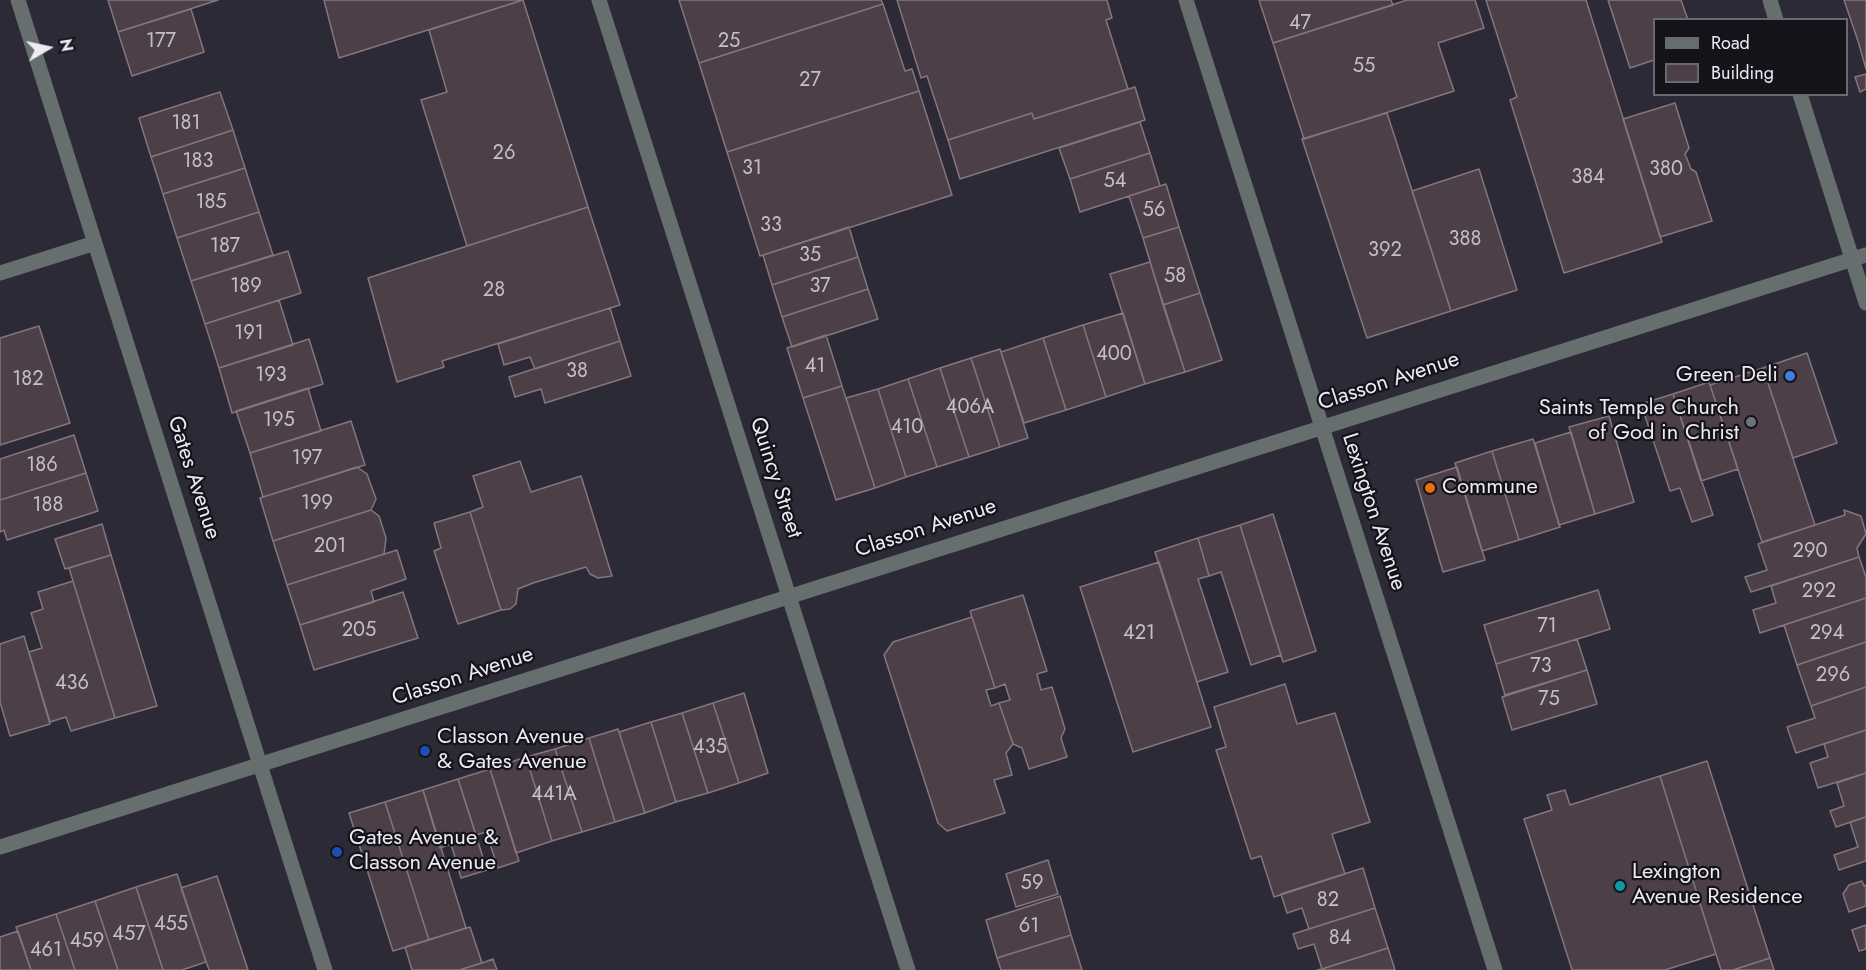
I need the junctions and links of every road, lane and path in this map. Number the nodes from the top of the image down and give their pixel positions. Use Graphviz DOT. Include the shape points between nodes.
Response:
graph roads {
  1 [pos="18,0"];
  2 [pos="599,0"];
  3 [pos="1186,0"];
  4 [pos="1770,0"];
  5 [pos="1775,18"];
  6 [pos="1801,96"];
  7 [pos="95,243"];
  8 [pos="1859,257"];
  9 [pos="0,273"];
  10 [pos="1866,303"];
  11 [pos="1323,427"];
  12 [pos="789,596"];
  13 [pos="260,765"];
  14 [pos="0,847"];
  15 [pos="325,970"];
  16 [pos="908,970"];
  17 [pos="1495,970"];
  1 -- 7 [label="street, Gates Avenue"];
  2 -- 12 [label="street, Quincy Street"];
  3 -- 11 [label="street, Lexington Avenue"];
  4 -- 5 [label="street"];
  6 -- 8 [label="street"];
  7 -- 9 [label="street"];
  7 -- 13 [label="street, Gates Avenue"];
  8 -- 10 [label="street"];
  8 -- 11 [label="street, Classon Avenue"];
  11 -- 12 [label="street, Classon Avenue"];
  11 -- 17 [label="street, Lexington Avenue"];
  12 -- 13 [label="street, Classon Avenue"];
  12 -- 16 [label="street, Quincy Street"];
  13 -- 14 [label="street, Classon Avenue"];
  13 -- 15 [label="street, Gates Avenue"];
}
